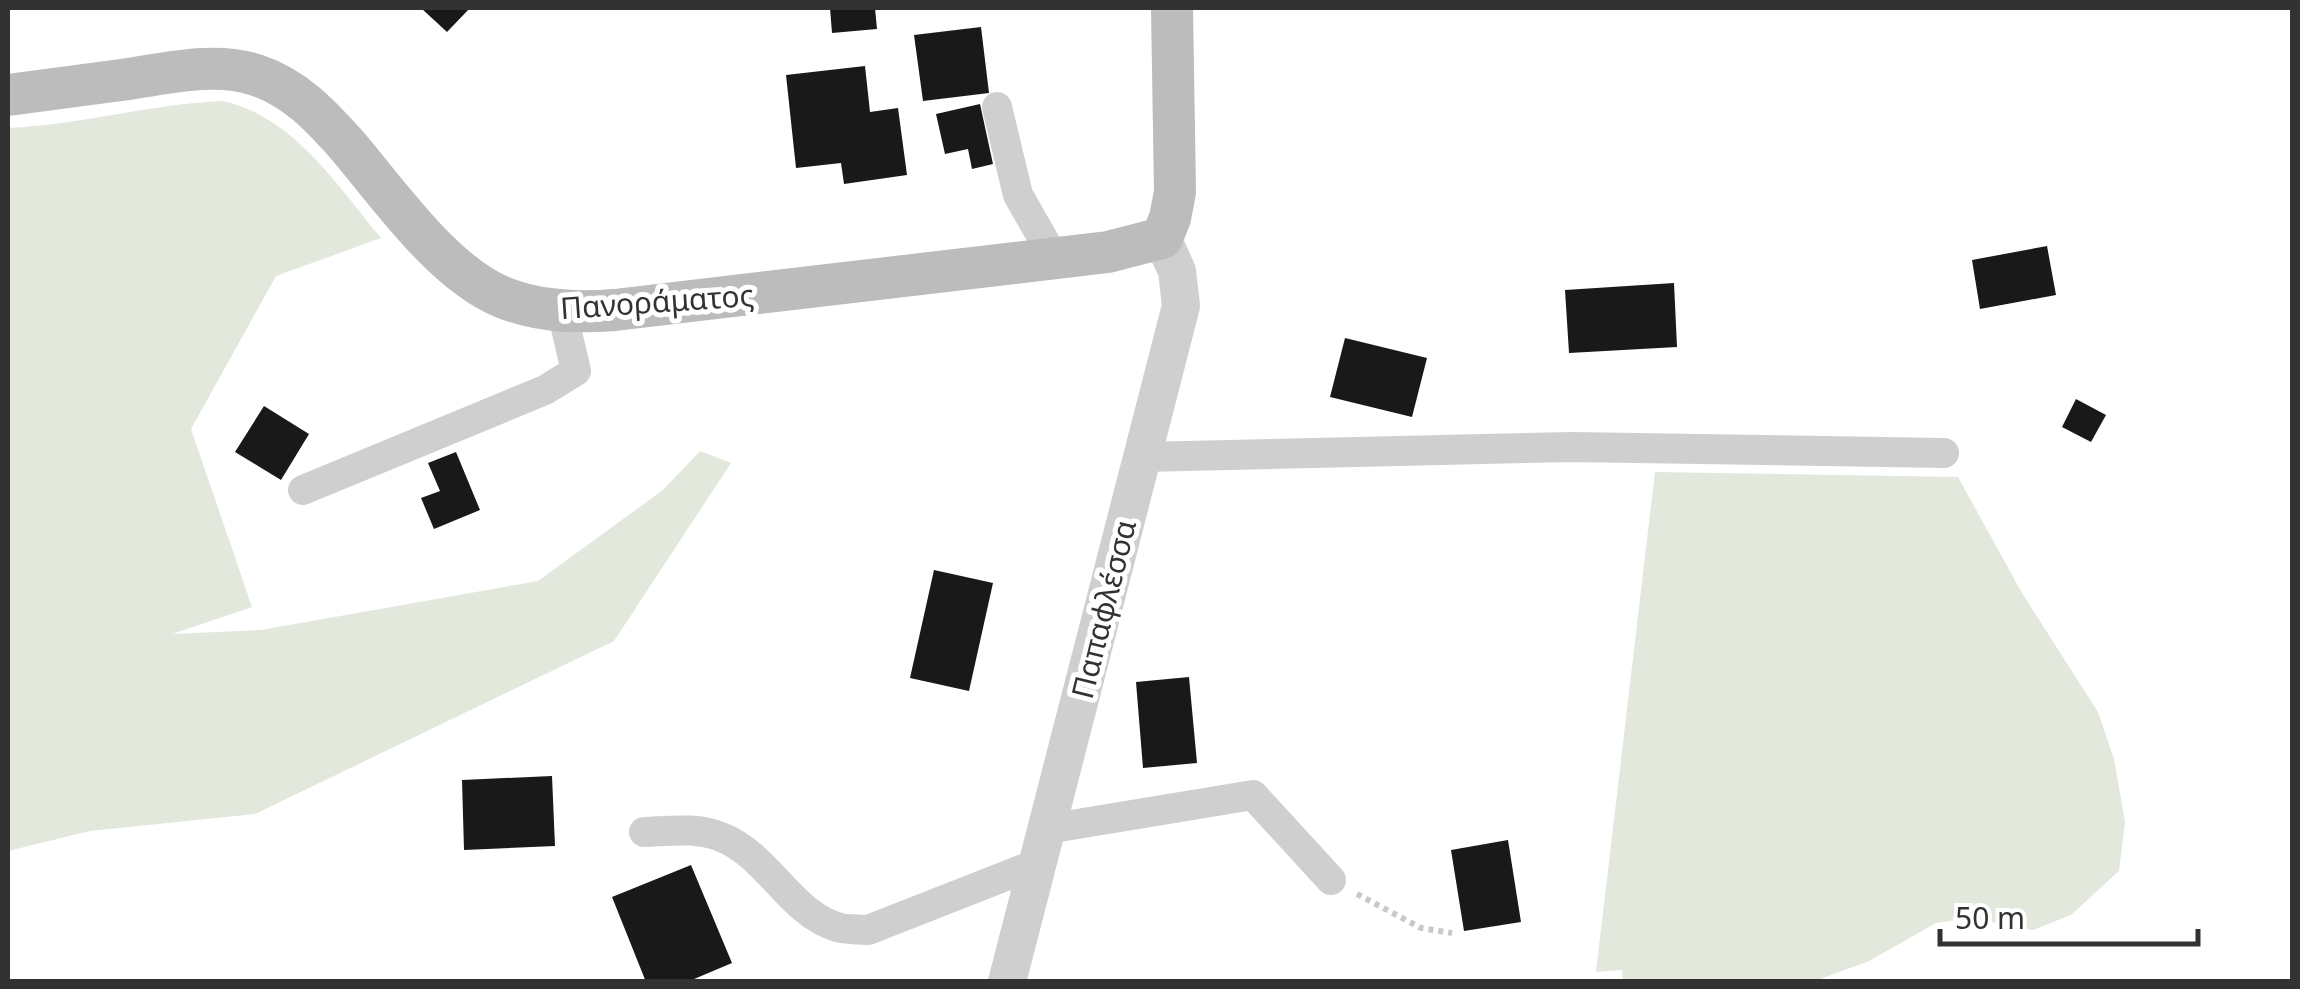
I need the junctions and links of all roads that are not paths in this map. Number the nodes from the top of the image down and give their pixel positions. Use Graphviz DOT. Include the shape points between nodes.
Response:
graph roads {
  1 [pos="1172,8"];
  2 [pos="8,94"];
  3 [pos="997,107"];
  4 [pos="1162,238"];
  5 [pos="1054,258"];
  6 [pos="562,311"];
  7 [pos="1944,453"];
  8 [pos="1142,457"];
  9 [pos="304,490"];
  10 [pos="644,832"];
  11 [pos="1043,846"];
  12 [pos="1331,880"];
  13 [pos="1007,982"];
  1 -- 4 [label="main road" via="1175,192"];
  2 -- 6 [label="main road, Πανοράματος" via="202,69 257,76 321,116 460,272 501,297"];
  3 -- 5 [label="street" via="1018,195"];
  4 -- 5 [label="main road, Πανοράματος"];
  4 -- 8 [label="street, Παπαφλέσσα" via="1177,271 1180,306"];
  5 -- 6 [label="main road, Πανοράματος"];
  6 -- 9 [label="street" via="576,371"];
  7 -- 8 [label="street" via="1572,447"];
  8 -- 11 [label="street, Παπαφλέσσα"];
  10 -- 11 [label="street" via="724,837 811,914 838,928 868,930"];
  11 -- 12 [label="street" via="1253,795"];
  11 -- 13 [label="street, Παπαφλέσσα"];
}
